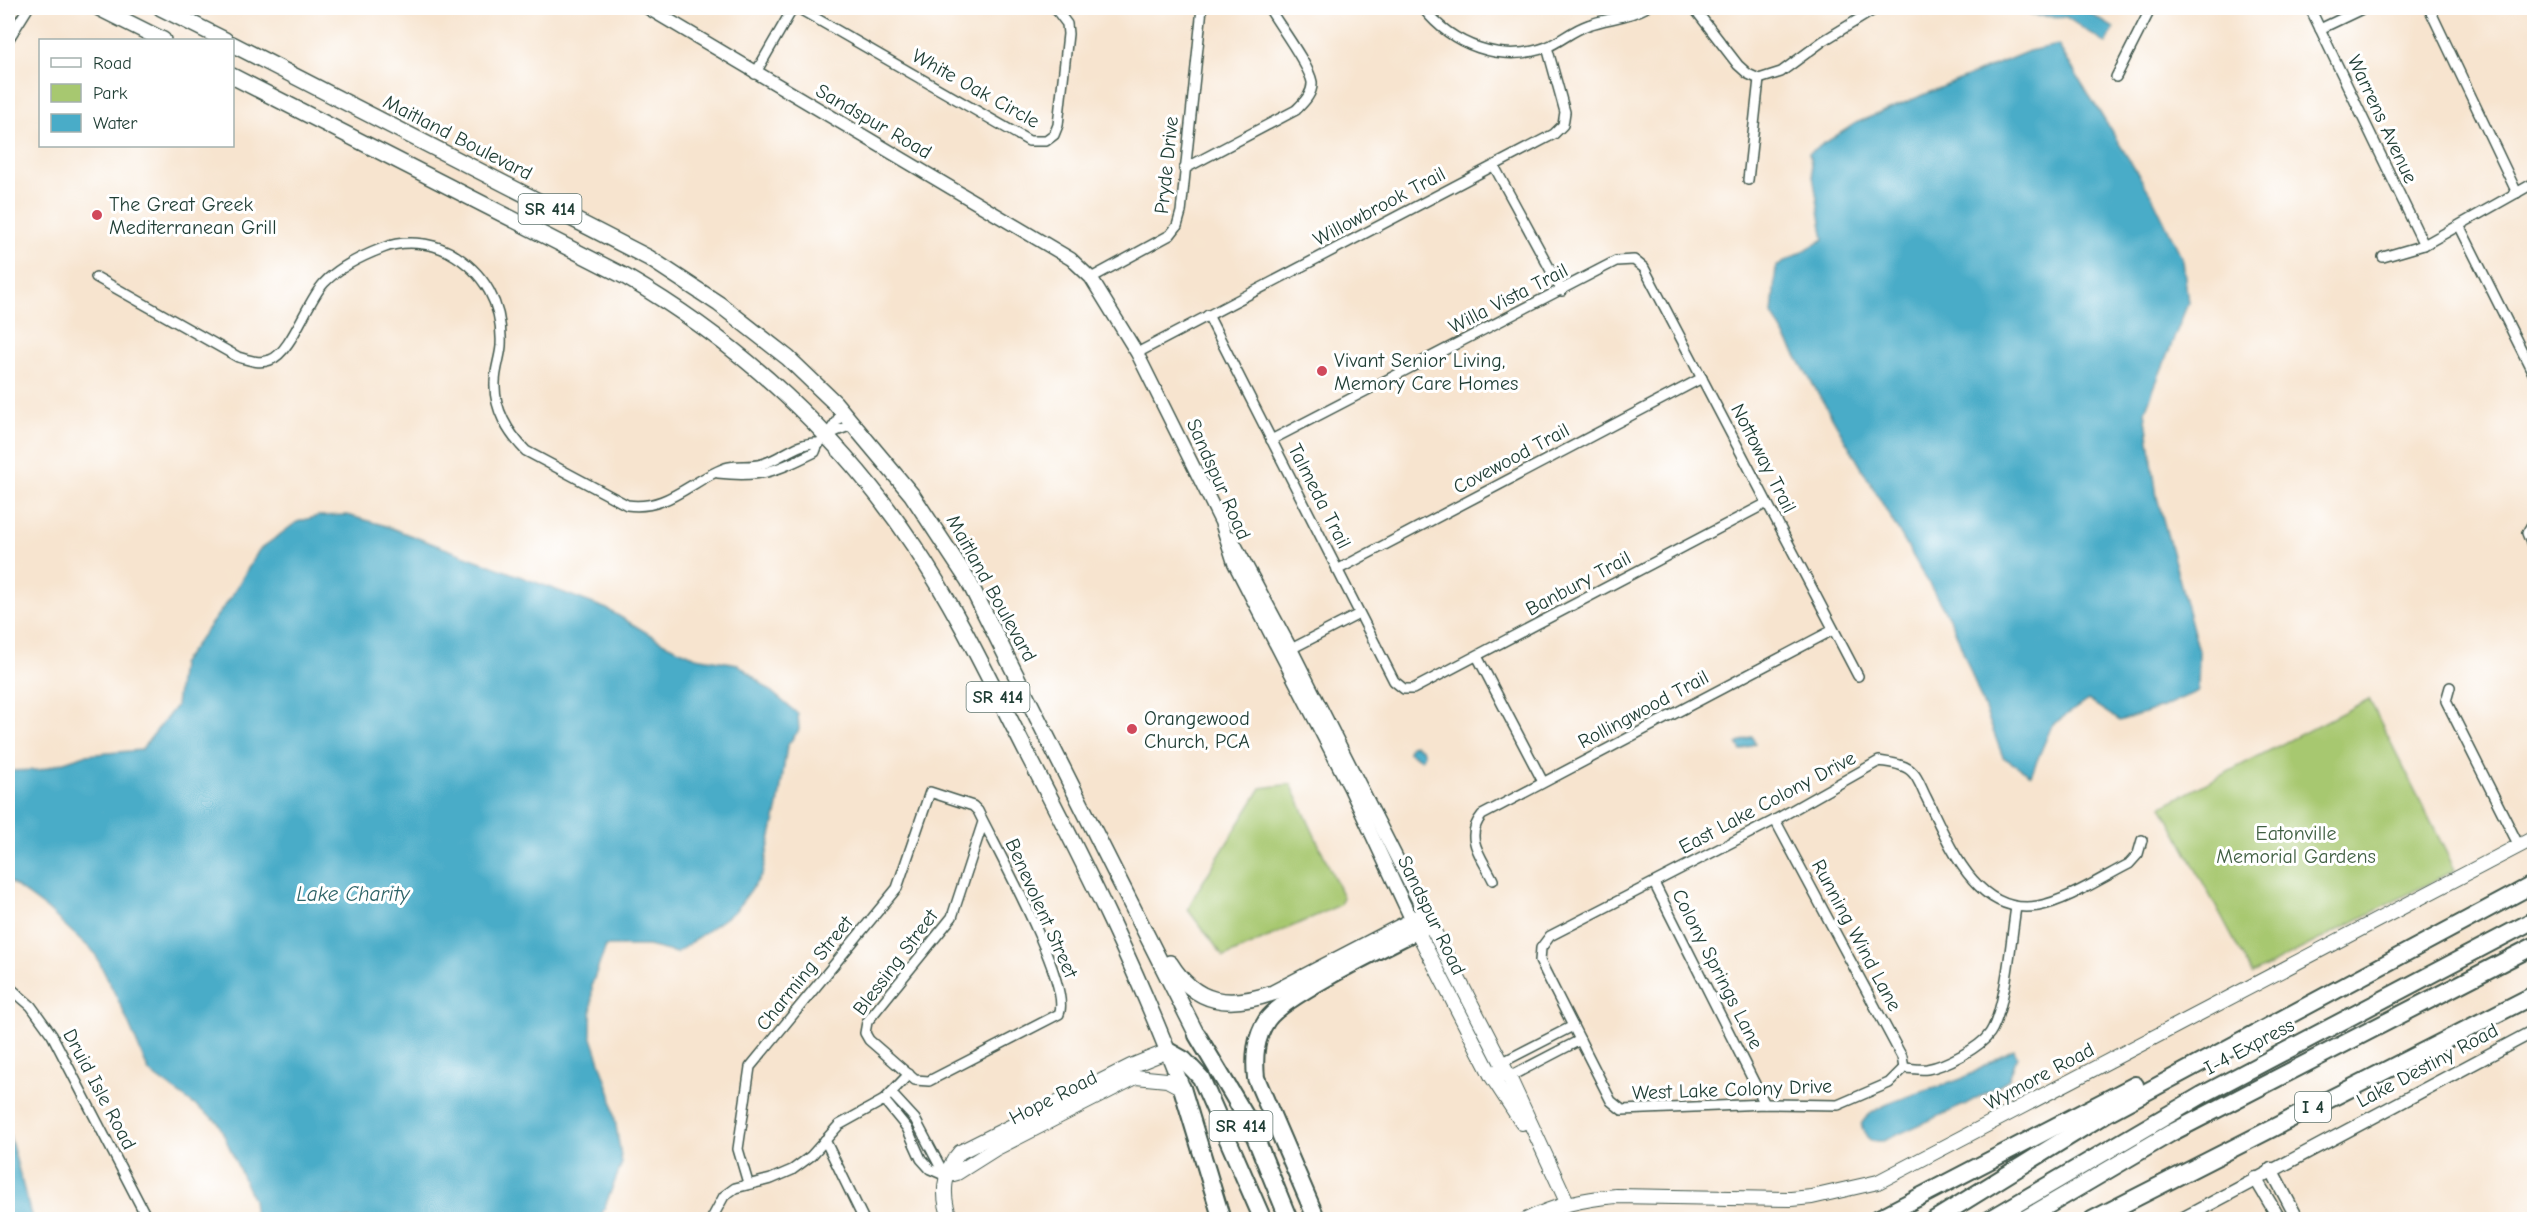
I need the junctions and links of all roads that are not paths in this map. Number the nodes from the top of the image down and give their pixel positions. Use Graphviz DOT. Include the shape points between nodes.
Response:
graph roads {
  1 [pos="28,8"];
  2 [pos="99,8"];
  3 [pos="161,8"];
  4 [pos="648,8"];
  5 [pos="795,8"];
  6 [pos="1055,8"];
  7 [pos="1202,8"];
  8 [pos="1269,8"];
  9 [pos="1423,8"];
  10 [pos="1645,8"];
  11 [pos="1694,8"];
  12 [pos="1877,8"];
  13 [pos="2151,8"];
  14 [pos="2310,8"];
  15 [pos="2364,8"];
  16 [pos="2429,8"];
  17 [pos="2320,29"];
  18 [pos="162,39"];
  19 [pos="223,39"];
  20 [pos="8,40"];
  21 [pos="234,45"];
  22 [pos="1546,47"];
  23 [pos="755,74"];
  24 [pos="234,77"];
  25 [pos="2116,77"];
  26 [pos="1759,79"];
  27 [pos="1494,166"];
  28 [pos="1184,169"];
  29 [pos="1748,180"];
  30 [pos="2535,183"];
  31 [pos="2517,194"];
  32 [pos="2460,227"];
  33 [pos="2424,245"];
  34 [pos="2384,257"];
  35 [pos="1634,260"];
  36 [pos="96,277"];
  37 [pos="1091,278"];
  38 [pos="1562,291"];
  39 [pos="1208,315"];
  40 [pos="1137,353"];
  41 [pos="2535,375"];
  42 [pos="1702,378"];
  43 [pos="843,411"];
  44 [pos="855,424"];
  45 [pos="822,439"];
  46 [pos="1272,440"];
  47 [pos="1767,503"];
  48 [pos="2535,521"];
  49 [pos="2535,550"];
  50 [pos="1337,570"];
  51 [pos="1359,614"];
  52 [pos="1833,630"];
  53 [pos="1286,652"];
  54 [pos="1477,656"];
  55 [pos="1858,676"];
  56 [pos="2450,687"];
  57 [pos="1404,689"];
  58 [pos="1543,782"];
  59 [pos="930,792"];
  60 [pos="1775,820"];
  61 [pos="983,822"];
  62 [pos="2535,838"];
  63 [pos="2142,840"];
  64 [pos="2519,846"];
  65 [pos="1118,877"];
  66 [pos="1494,880"];
  67 [pos="1654,883"];
  68 [pos="2535,884"];
  69 [pos="2016,907"];
  70 [pos="2535,920"];
  71 [pos="1421,922"];
  72 [pos="2535,946"];
  73 [pos="8,986"];
  74 [pos="2535,995"];
  75 [pos="1573,1026"];
  76 [pos="2535,1031"];
  77 [pos="1197,1035"];
  78 [pos="1580,1040"];
  79 [pos="1530,1048"];
  80 [pos="1168,1051"];
  81 [pos="1537,1062"];
  82 [pos="1502,1063"];
  83 [pos="1904,1068"];
  84 [pos="2185,1070"];
  85 [pos="909,1074"];
  86 [pos="1492,1077"];
  87 [pos="1509,1077"];
  88 [pos="1182,1088"];
  89 [pos="888,1096"];
  90 [pos="1765,1104"];
  91 [pos="825,1140"];
  92 [pos="1546,1160"];
  93 [pos="2271,1169"];
  94 [pos="945,1175"];
  95 [pos="2255,1178"];
  96 [pos="748,1183"];
  97 [pos="1908,1201"];
  98 [pos="1567,1202"];
  99 [pos="148,1220"];
  100 [pos="711,1220"];
  101 [pos="864,1220"];
  102 [pos="951,1220"];
  103 [pos="1221,1220"];
  104 [pos="1263,1220"];
  105 [pos="1280,1220"];
  106 [pos="1289,1220"];
  107 [pos="1317,1220"];
  108 [pos="1526,1220"];
  109 [pos="1875,1220"];
  110 [pos="1882,1220"];
  111 [pos="1934,1220"];
  112 [pos="1989,1220"];
  113 [pos="2023,1220"];
  114 [pos="2092,1220"];
  115 [pos="2181,1220"];
  116 [pos="2280,1220"];
  117 [pos="2298,1220"];
  1 -- 20 [label="street"];
  2 -- 18 [label="main road"];
  3 -- 19 [label="main road, Maitland Boulevard"];
  4 -- 23 [label="street, Sandspur Road"];
  5 -- 6 [label="street, White Oak Circle" via="1029,141 1040,143 1054,135 1058,125 1068,34"];
  5 -- 23 [label="street"];
  7 -- 28 [label="street, Pryde Drive"];
  8 -- 28 [label="street" via="1308,71 1312,83 1306,100 1296,110"];
  9 -- 22 [label="street" via="1446,31 1490,53"];
  10 -- 22 [label="street" via="1584,27"];
  11 -- 26 [label="street" via="1738,65"];
  12 -- 26 [label="street" via="1781,72"];
  13 -- 25 [label="street"];
  14 -- 17 [label="street, Warrens Avenue"];
  15 -- 17 [label="street"];
  16 -- 31 [label="street"];
  17 -- 33 [label="street, Warrens Avenue"];
  21 -- 43 [label="main road, Maitland Boulevard / SR 414" via="649,258 745,324 788,358"];
  22 -- 27 [label="street, Willowbrook Trail" via="1565,112 1563,124 1554,134"];
  23 -- 37 [label="street, Sandspur Road" via="1071,259"];
  24 -- 45 [label="main road, SR 414" via="680,308 774,385"];
  26 -- 29 [label="street"];
  27 -- 38 [label="street"];
  27 -- 39 [label="street, Willowbrook Trail"];
  28 -- 37 [label="street, Pryde Drive" via="1181,212 1170,235"];
  30 -- 31 [label="street"];
  31 -- 32 [label="street"];
  32 -- 33 [label="street"];
  32 -- 41 [label="street"];
  33 -- 34 [label="street"];
  35 -- 38 [label="street, Willa Vista Trail" via="1617,261"];
  35 -- 42 [label="street, Nottoway Trail" via="1644,268"];
  36 -- 45 [label="street" via="238,357 257,362 271,360 284,350 324,283 355,259 386,246 416,243 442,248 466,262 486,282 494,299 501,346 495,382 497,404 514,440 526,451 627,505 657,505 715,472 762,475 815,452"];
  37 -- 40 [label="street, Sandspur Road"];
  38 -- 46 [label="street, Willa Vista Trail"];
  39 -- 40 [label="street, Willowbrook Trail"];
  39 -- 46 [label="street, Talmeda Trail"];
  40 -- 53 [label="street, Sandspur Road" via="1221,522 1234,563"];
  42 -- 47 [label="street, Nottoway Trail"];
  42 -- 50 [label="street, Covewood Trail"];
  43 -- 44 [label="main road, Maitland Boulevard"];
  43 -- 45 [label="street"];
  44 -- 45 [label="street"];
  44 -- 65 [label="main road, Maitland Boulevard / SR 414" via="912,495 968,579"];
  45 -- 80 [label="main road, SR 414" via="895,518 945,595 1104,903"];
  46 -- 50 [label="street, Talmeda Trail"];
  47 -- 52 [label="street, Nottoway Trail"];
  47 -- 54 [label="street, Banbury Trail"];
  48 -- 49 [label="street" via="2527,533"];
  50 -- 51 [label="street, Talmeda Trail"];
  51 -- 53 [label="street"];
  51 -- 57 [label="street, Talmeda Trail" via="1394,681"];
  52 -- 55 [label="street, Nottoway Trail"];
  52 -- 58 [label="street, Rollingwood Trail"];
  53 -- 71 [label="street, Sandspur Road" via="1350,788"];
  53 -- 71 [label="street, Sandspur Road" via="1360,785"];
  54 -- 57 [label="street, Banbury Trail" via="1413,689"];
  54 -- 58 [label="street"];
  56 -- 64 [label="street" via="2445,701"];
  58 -- 66 [label="street, Rollingwood Trail" via="1482,815 1474,825 1473,840"];
  59 -- 61 [label="street, Benevolent Street" via="973,806"];
  59 -- 96 [label="street, Charming Street" via="897,888 750,1067 738,1149"];
  60 -- 67 [label="street, East Lake Colony Drive"];
  60 -- 69 [label="street, East Lake Colony Drive" via="1879,761 1896,763 1913,771 1958,861 1975,884"];
  60 -- 83 [label="street, Running Wind Lane" via="1902,1057"];
  61 -- 85 [label="street, Blessing Street" via="952,917 867,1022 869,1040"];
  61 -- 85 [label="street, Benevolent Street" via="1034,925 1062,999 1061,1008 1052,1019 929,1081 915,1080"];
  62 -- 64 [label="main road, Wymore Road"];
  63 -- 69 [label="street" via="2139,854 2130,864 2054,901"];
  64 -- 98 [label="main road, Wymore Road" via="1878,1182 1791,1199 1616,1196"];
  65 -- 71 [label="main road" via="1176,973 1201,996 1218,1002 1245,1001 1273,993"];
  65 -- 77 [label="main road, Maitland Boulevard / SR 414"];
  67 -- 75 [label="street, East Lake Colony Drive" via="1550,936 1542,948 1540,961"];
  67 -- 90 [label="street, Colony Springs Lane"];
  68 -- 84 [label="highway"];
  69 -- 83 [label="street" via="1999,1012 1990,1032 1981,1043 1958,1057 1927,1069"];
  70 -- 112 [label="highway, I-4 Express" via="2212,1089"];
  71 -- 82 [label="main road, Sandspur Road"];
  71 -- 86 [label="main road, Sandspur Road"];
  71 -- 107 [label="highway" via="1279,1008 1267,1020 1255,1047 1256,1078 1262,1096"];
  72 -- 113 [label="highway" via="2171,1133"];
  73 -- 99 [label="street, Druid Isle Road" via="31,1006 52,1035"];
  74 -- 114 [label="highway, I 4"];
  75 -- 78 [label="street, East Lake Colony Drive"];
  75 -- 79 [label="street"];
  76 -- 93 [label="street, Lake Destiny Road"];
  77 -- 105 [label="highway, Maitland Boulevard / SR 414" via="1253,1151"];
  77 -- 106 [label="highway" via="1249,1122"];
  78 -- 81 [label="street"];
  78 -- 90 [label="street, West Lake Colony Drive" via="1611,1101 1622,1110"];
  79 -- 81 [label="street"];
  79 -- 82 [label="street"];
  80 -- 88 [label="main road, SR 414"];
  80 -- 94 [label="main road, Hope Road" via="968,1148 950,1162"];
  80 -- 104 [label="highway" via="1184,1060 1201,1078"];
  81 -- 87 [label="street"];
  82 -- 86 [label="street"];
  82 -- 87 [label="main road, Sandspur Road"];
  83 -- 90 [label="street, West Lake Colony Drive" via="1889,1083 1838,1105"];
  84 -- 97 [label="highway" via="2147,1080"];
  84 -- 111 [label="highway" via="2106,1113"];
  85 -- 89 [label="street"];
  86 -- 87 [label="street"];
  86 -- 92 [label="main road, Sandspur Road"];
  87 -- 92 [label="main road, Sandspur Road"];
  88 -- 94 [label="main road, Hope Road" via="1167,1080 1136,1077 995,1149 957,1173"];
  88 -- 103 [label="highway, SR 414"];
  89 -- 91 [label="street" via="838,1125"];
  89 -- 94 [label="street" via="915,1119"];
  89 -- 94 [label="street" via="921,1159 930,1169"];
  91 -- 96 [label="street" via="792,1170"];
  91 -- 101 [label="street"];
  92 -- 98 [label="main road, Sandspur Road"];
  93 -- 95 [label="street, Lake Destiny Road"];
  93 -- 117 [label="street"];
  94 -- 102 [label="main road"];
  95 -- 115 [label="street, Lake Destiny Road"];
  95 -- 116 [label="street"];
  96 -- 100 [label="street" via="724,1196"];
  97 -- 109 [label="highway"];
  97 -- 110 [label="highway"];
  98 -- 108 [label="main road, Wymore Road"];
}
